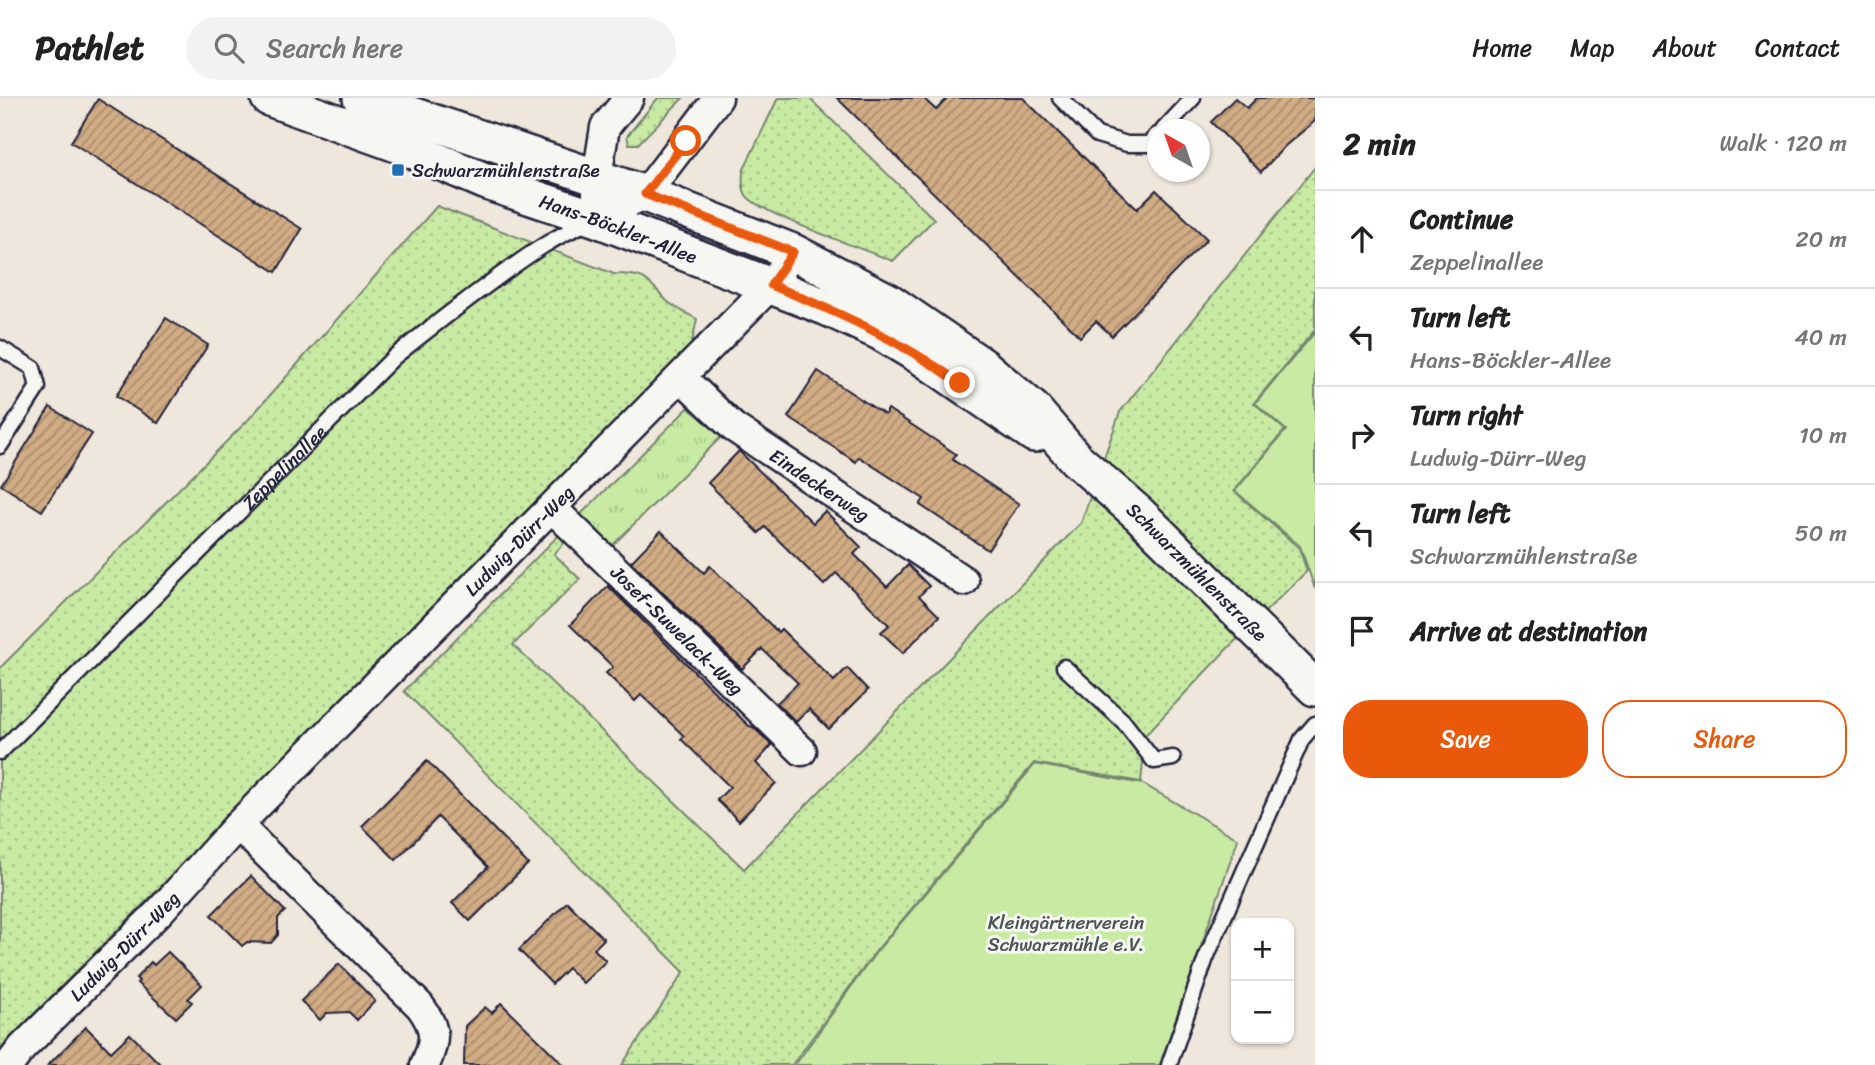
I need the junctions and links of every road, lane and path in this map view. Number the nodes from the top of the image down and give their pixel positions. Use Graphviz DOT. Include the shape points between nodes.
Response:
graph roads {
  1 [pos="269,98"];
  2 [pos="361,98"];
  3 [pos="629,98"];
  4 [pos="719,98"];
  5 [pos="1060,98"];
  6 [pos="1193,98"];
  7 [pos="1173,119"];
  8 [pos="1147,144"];
  9 [pos="597,177"];
  10 [pos="645,194"];
  11 [pos="597,219"];
  12 [pos="793,252"];
  13 [pos="771,285"];
  14 [pos="0,348"];
  15 [pos="682,378"];
  16 [pos="0,446"];
  17 [pos="1076,459"];
  18 [pos="552,508"];
  19 [pos="964,581"];
  20 [pos="1064,667"];
  21 [pos="1315,688"];
  22 [pos="1315,724"];
  23 [pos="802,751"];
  24 [pos="0,752"];
  25 [pos="1173,758"];
  26 [pos="238,825"];
  27 [pos="9,1065"];
  28 [pos="425,1065"];
  29 [pos="1169,1065"];
  1 -- 11 [label="street, Hans-Böckler-Allee" via="405,147 487,183"];
  2 -- 9 [label="street"];
  3 -- 9 [label="street" via="605,127"];
  4 -- 10 [label="street, Zeppelinallee"];
  5 -- 8 [label="lane" via="1097,135 1126,144"];
  6 -- 7 [label="lane"];
  9 -- 10 [label="street"];
  9 -- 11 [label="street"];
  10 -- 11 [label="street, Zeppelinallee"];
  10 -- 12 [label="street"];
  11 -- 13 [label="street, Hans-Böckler-Allee"];
  11 -- 24 [label="lane, Zeppelinallee" via="534,252 394,357"];
  12 -- 13 [label="street, Ludwig-Dürr-Weg"];
  12 -- 17 [label="street, Schwarzmühlenstraße" via="888,301 984,367 1033,409"];
  13 -- 15 [label="street, Ludwig-Dürr-Weg"];
  13 -- 17 [label="street, Schwarzmühlenstraße" via="880,332"];
  14 -- 16 [label="lane" via="33,368 38,387"];
  15 -- 18 [label="street, Ludwig-Dürr-Weg"];
  15 -- 19 [label="street, Eindeckerweg" via="733,427"];
  17 -- 21 [label="street, Schwarzmühlenstraße" via="1139,514"];
  18 -- 23 [label="street, Josef-Suwelack-Weg"];
  18 -- 26 [label="street, Ludwig-Dürr-Weg"];
  20 -- 25 [label="lane" via="1123,721 1154,761"];
  22 -- 29 [label="lane" via="1302,738 1206,958"];
  26 -- 27 [label="street, Ludwig-Dürr-Weg"];
  26 -- 28 [label="street" via="420,1006 434,1035"];
}
